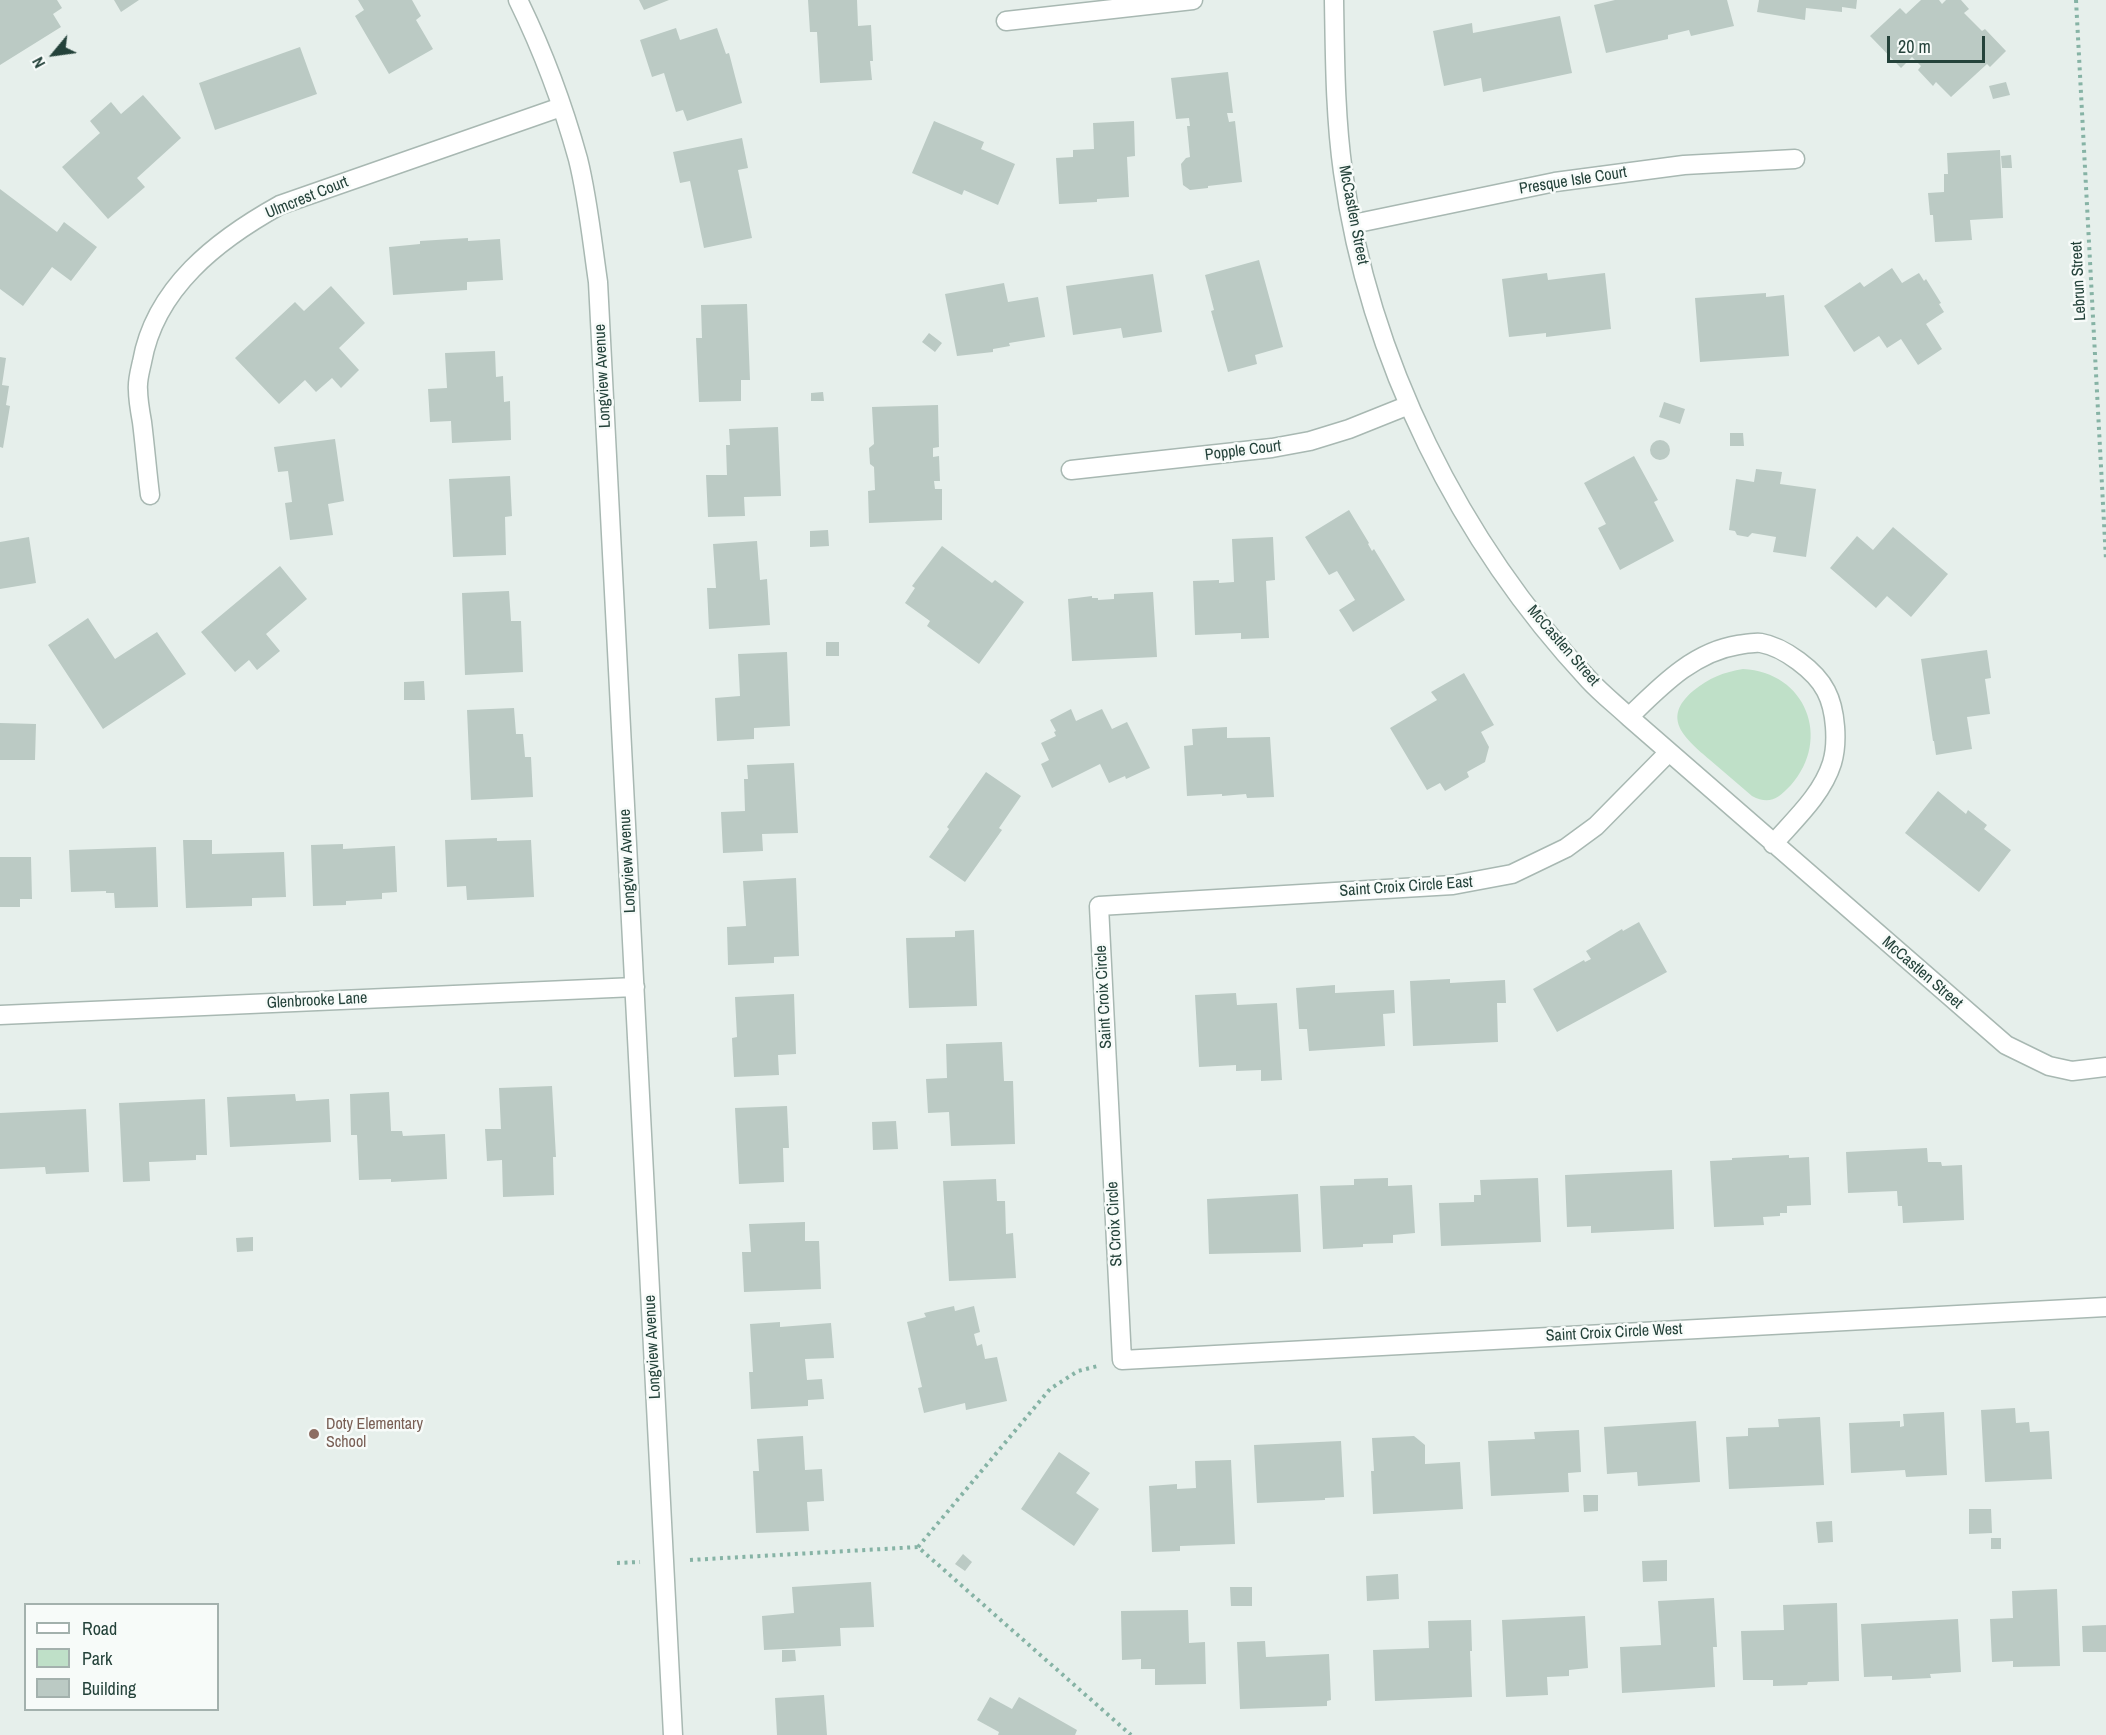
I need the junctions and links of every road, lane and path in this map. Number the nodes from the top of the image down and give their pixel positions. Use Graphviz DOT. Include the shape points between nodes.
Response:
graph roads {
  1 [pos="518,0"];
  2 [pos="1193,0"];
  3 [pos="1334,0"];
  4 [pos="2076,0"];
  5 [pos="1006,21"];
  6 [pos="561,107"];
  7 [pos="1795,159"];
  8 [pos="1353,224"];
  9 [pos="1409,405"];
  10 [pos="1071,470"];
  11 [pos="150,495"];
  12 [pos="2106,560"];
  13 [pos="1629,717"];
  14 [pos="1668,753"];
  15 [pos="1773,844"];
  16 [pos="1099,906"];
  17 [pos="635,987"];
  18 [pos="0,1015"];
  19 [pos="2106,1068"];
  20 [pos="1108,1089"];
  21 [pos="2106,1307"];
  22 [pos="1122,1360"];
  23 [pos="918,1547"];
  24 [pos="664,1561"];
  25 [pos="673,1735"];
  26 [pos="1131,1735"];
  1 -- 6 [label="street, Longview Avenue" via="536,36"];
  2 -- 5 [label="street"];
  3 -- 8 [label="street, McCastlen Street" via="1336,114"];
  4 -- 12 [label="path, Lebrun Street"];
  6 -- 11 [label="street, Ulmcrest Court" via="280,205 223,241 191,270 170,293 154,324 137,388"];
  6 -- 17 [label="street, Longview Avenue" via="578,161 598,282"];
  7 -- 8 [label="street, Presque Isle Court" via="1684,165 1555,182"];
  8 -- 9 [label="street, McCastlen Street" via="1365,278"];
  9 -- 10 [label="street, Popple Court" via="1310,441"];
  9 -- 13 [label="street, McCastlen Street" via="1443,476 1515,590 1590,680"];
  13 -- 14 [label="street, McCastlen Street"];
  13 -- 15 [label="street" via="1690,664 1737,645 1761,644 1787,654 1810,670 1827,692 1837,743 1822,787"];
  14 -- 15 [label="street, McCastlen Street"];
  14 -- 16 [label="street, Saint Croix Circle East" via="1596,826 1566,848 1512,874 1453,885"];
  15 -- 19 [label="street, McCastlen Street" via="2006,1045 2049,1066 2072,1071"];
  16 -- 20 [label="street, Saint Croix Circle"];
  17 -- 18 [label="street, Glenbrooke Lane"];
  17 -- 24 [label="street, Longview Avenue"];
  20 -- 22 [label="street, St Croix Circle"];
  21 -- 22 [label="street, Saint Croix Circle West"];
  22 -- 23 [label="path" via="1078,1371 1050,1389"];
  23 -- 24 [label="path"];
  23 -- 26 [label="path"];
  24 -- 25 [label="street, Longview Avenue"];
}
